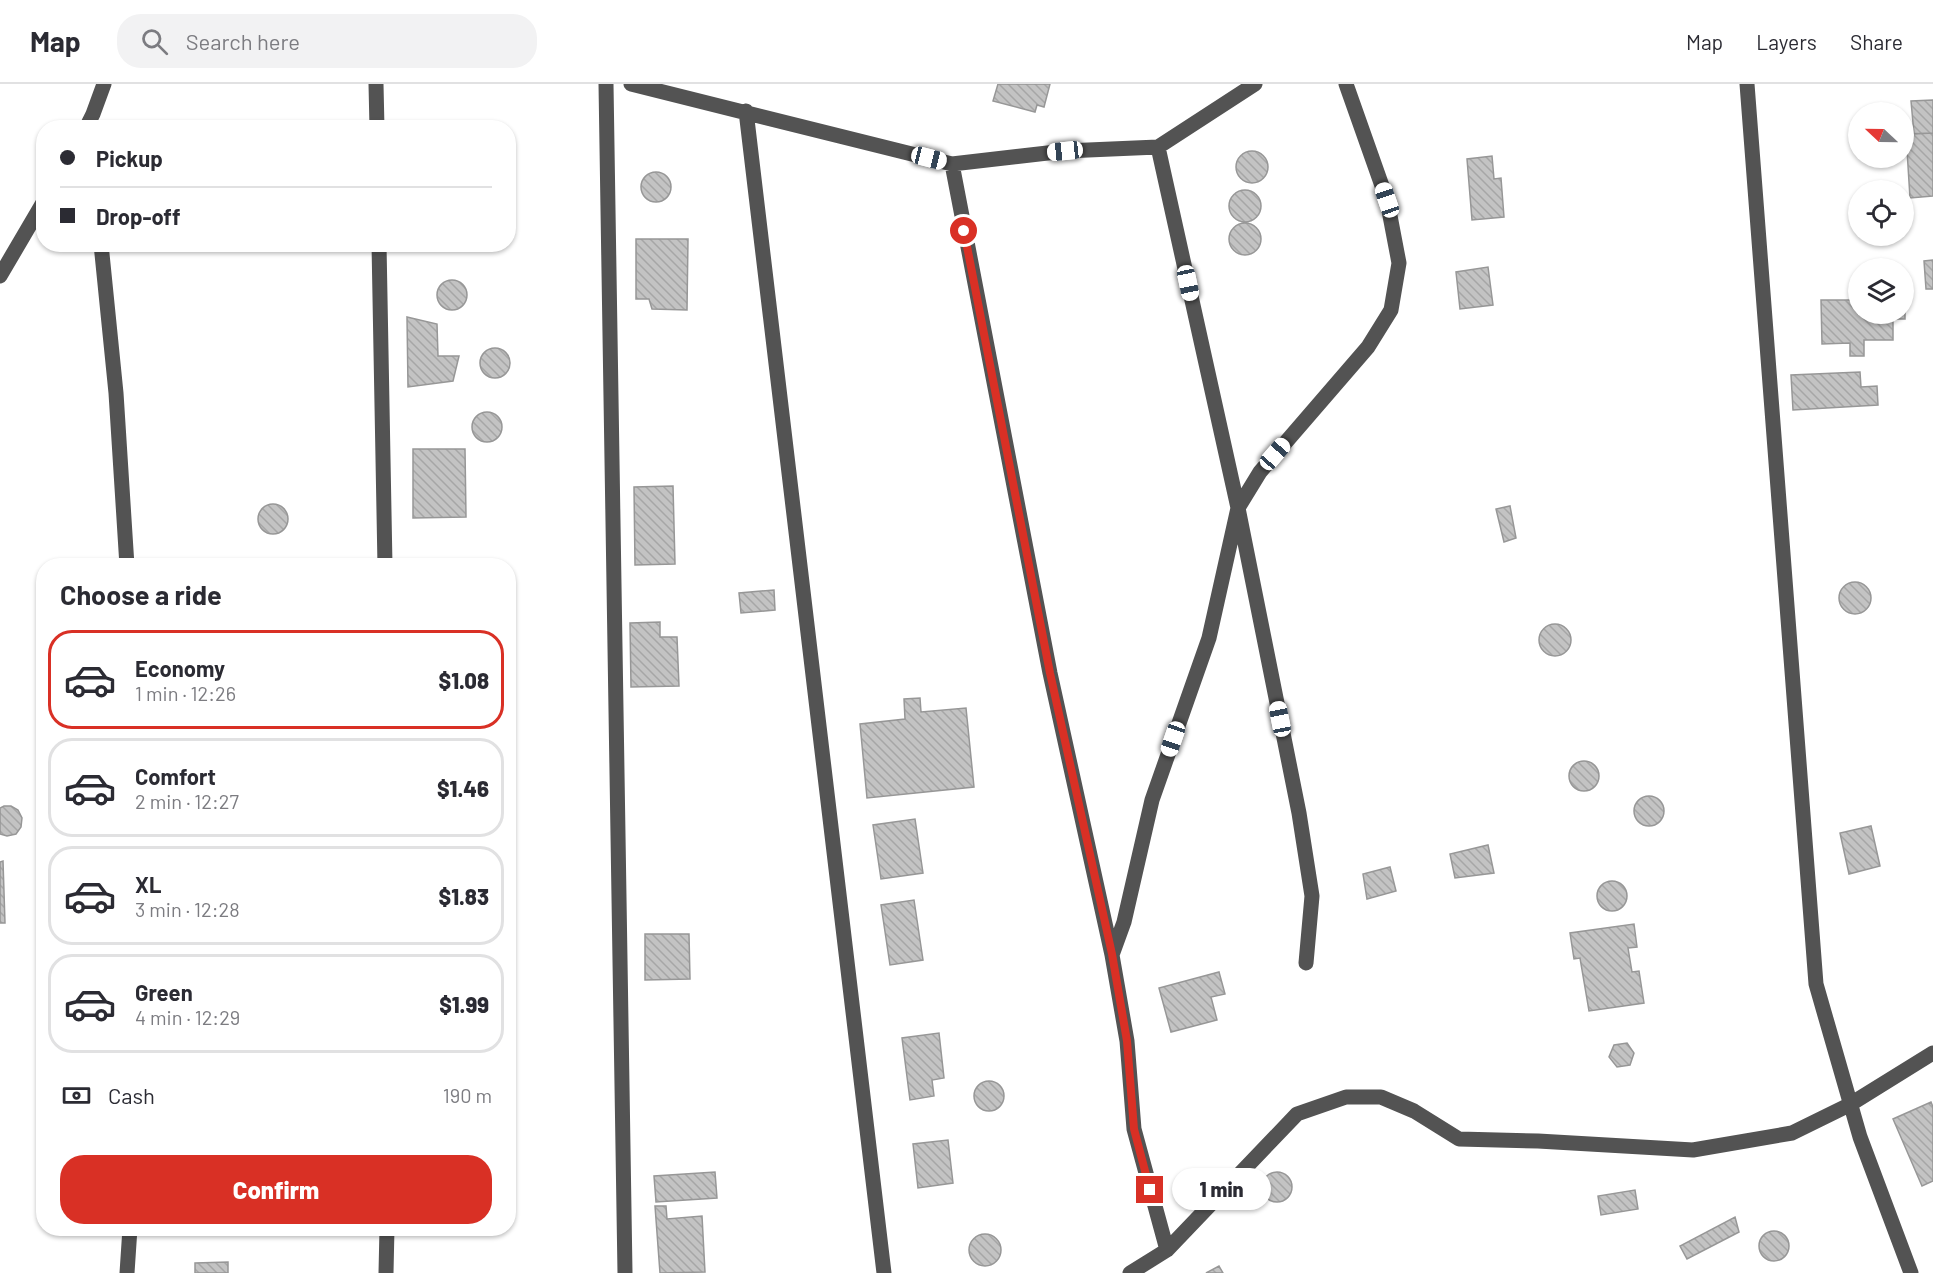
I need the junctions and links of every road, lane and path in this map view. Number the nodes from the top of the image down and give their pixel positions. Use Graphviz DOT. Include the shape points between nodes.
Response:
graph roads {
  1 [pos="104,84"];
  2 [pos="376,84"];
  3 [pos="606,84"];
  4 [pos="631,84"];
  5 [pos="1255,84"];
  6 [pos="1346,84"];
  7 [pos="1747,84"];
  8 [pos="747,111"];
  9 [pos="92,120"];
  10 [pos="377,120"];
  11 [pos="1158,147"];
  12 [pos="952,164"];
  13 [pos="36,215"];
  14 [pos="101,252"];
  15 [pos="379,252"];
  16 [pos="0,276"];
  17 [pos="1238,508"];
  18 [pos="126,558"];
  19 [pos="385,558"];
  20 [pos="1112,954"];
  21 [pos="1306,963"];
  22 [pos="1933,1053"];
  23 [pos="1849,1105"];
  24 [pos="129,1236"];
  25 [pos="387,1236"];
  26 [pos="1167,1250"];
  27 [pos="127,1273"];
  28 [pos="386,1273"];
  29 [pos="625,1273"];
  30 [pos="884,1273"];
  31 [pos="1130,1273"];
  32 [pos="1911,1273"];
  1 -- 9 [label="street"];
  2 -- 10 [label="street"];
  3 -- 29 [label="street"];
  4 -- 8 [label="street"];
  5 -- 11 [label="street"];
  6 -- 17 [label="street" via="1387,200 1399,263 1391,310 1368,347 1260,472"];
  7 -- 23 [label="street" via="1816,984"];
  8 -- 12 [label="street"];
  8 -- 30 [label="street"];
  11 -- 12 [label="street" via="1065,151"];
  11 -- 17 [label="street"];
  12 -- 20 [label="street" via="1050,673"];
  13 -- 16 [label="street"];
  14 -- 18 [label="street" via="116,393"];
  15 -- 19 [label="street"];
  17 -- 20 [label="street" via="1209,639 1152,800 1124,922"];
  17 -- 21 [label="street" via="1299,813 1311,896"];
  20 -- 26 [label="street" via="1127,1041 1134,1129"];
  22 -- 23 [label="street"];
  23 -- 26 [label="street" via="1792,1133 1693,1150 1459,1139 1414,1111 1381,1097 1346,1097 1297,1114"];
  23 -- 32 [label="street"];
  24 -- 27 [label="street"];
  25 -- 28 [label="street"];
  26 -- 31 [label="street"];
}
